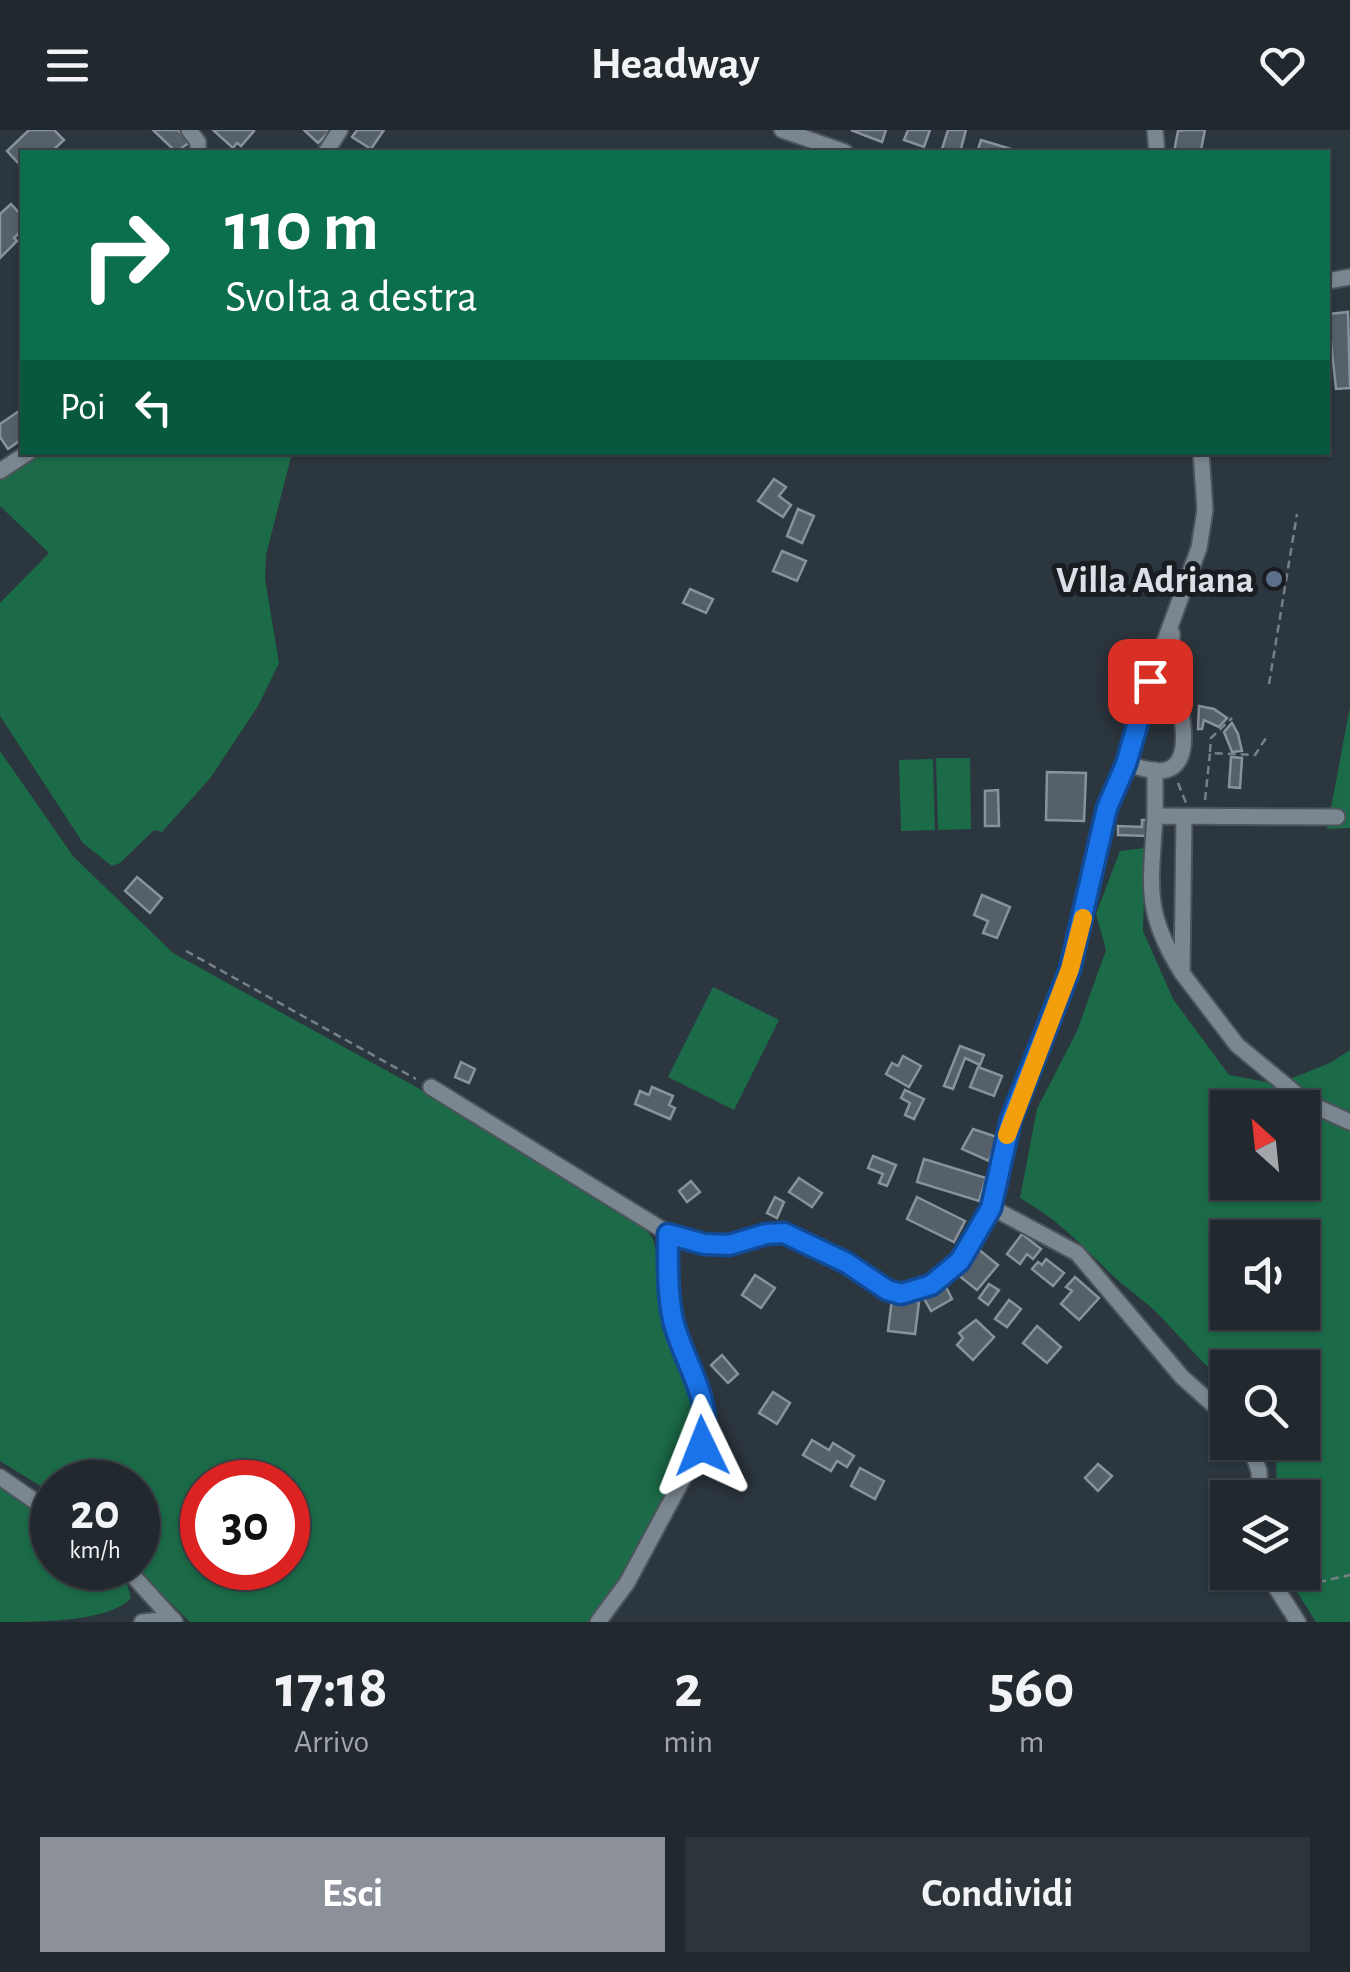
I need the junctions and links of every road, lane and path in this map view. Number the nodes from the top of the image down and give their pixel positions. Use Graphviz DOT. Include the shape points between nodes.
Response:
graph roads {
  1 [pos="782,130"];
  2 [pos="839,150"];
  3 [pos="24,455"];
  4 [pos="1201,455"];
  5 [pos="0,471"];
  6 [pos="1297,514"];
  7 [pos="1172,627"];
  8 [pos="1268,684"];
  9 [pos="1177,693"];
  10 [pos="1146,696"];
  11 [pos="1232,718"];
  12 [pos="1266,738"];
  13 [pos="1210,753"];
  14 [pos="1126,764"];
  15 [pos="1173,767"];
  16 [pos="1155,770"];
  17 [pos="1205,804"];
  18 [pos="1156,816"];
  19 [pos="1337,817"];
  20 [pos="1184,818"];
  21 [pos="186,952"];
  22 [pos="1182,973"];
  23 [pos="431,1087"];
  24 [pos="1350,1122"];
  25 [pos="991,1208"];
  26 [pos="668,1234"];
  27 [pos="1210,1402"];
  28 [pos="0,1478"];
  29 [pos="30,1498"];
  30 [pos="1350,1576"];
  31 [pos="146,1590"];
  32 [pos="1277,1592"];
  33 [pos="174,1621"];
  34 [pos="142,1622"];
  35 [pos="598,1622"];
  36 [pos="1298,1622"];
  1 -- 2 [label="street"];
  3 -- 5 [label="street"];
  4 -- 7 [label="street" via="1202,538"];
  6 -- 8 [label="path"];
  7 -- 9 [label="street"];
  7 -- 10 [label="street"];
  9 -- 10 [label="street"];
  9 -- 15 [label="street" via="1183,741"];
  10 -- 14 [label="street"];
  11 -- 13 [label="path" via="1211,738"];
  12 -- 13 [label="path" via="1255,755"];
  13 -- 17 [label="path"];
  14 -- 16 [label="street"];
  14 -- 25 [label="street" via="1107,808 1070,969 1011,1119"];
  15 -- 16 [label="street"];
  15 -- 20 [label="path" via="1188,809"];
  16 -- 18 [label="street"];
  18 -- 20 [label="street"];
  18 -- 22 [label="street" via="1150,895 1161,940"];
  19 -- 20 [label="street"];
  20 -- 22 [label="street"];
  21 -- 23 [label="path"];
  22 -- 24 [label="street" via="1238,1045 1306,1102"];
  23 -- 26 [label="street"];
  25 -- 26 [label="street" via="955,1267 906,1294 784,1233 729,1245"];
  25 -- 27 [label="street" via="1077,1253"];
  26 -- 35 [label="street" via="672,1317 702,1402 705,1438 628,1583"];
  28 -- 29 [label="street"];
  30 -- 32 [label="path"];
  31 -- 33 [label="street"];
  32 -- 36 [label="street"];
  33 -- 34 [label="street"];
}
